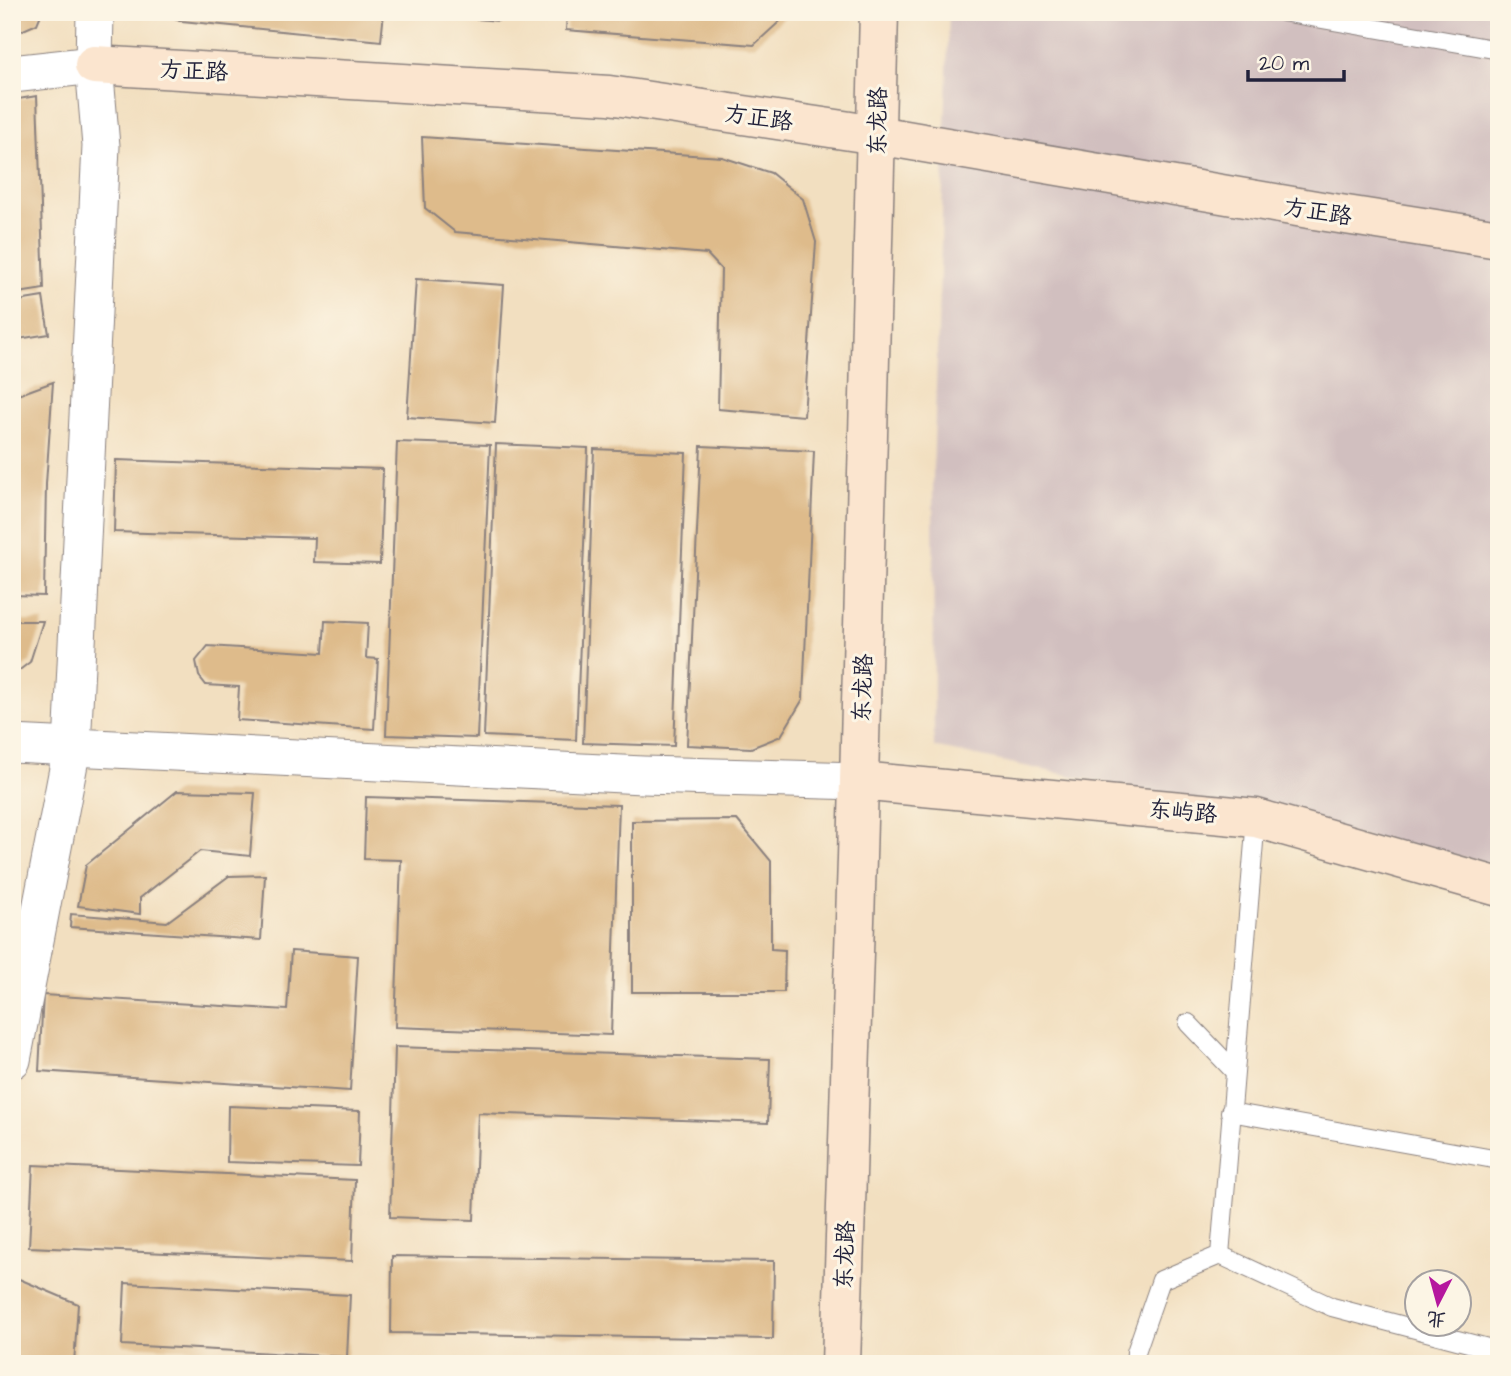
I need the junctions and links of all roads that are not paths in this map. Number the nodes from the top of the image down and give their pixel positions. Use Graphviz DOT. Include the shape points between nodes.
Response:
graph roads {
  1 [pos="95,12"];
  2 [pos="879,12"];
  3 [pos="1282,12"];
  4 [pos="1498,50"];
  5 [pos="94,65"];
  6 [pos="12,74"];
  7 [pos="877,135"];
  8 [pos="1499,239"];
  9 [pos="12,744"];
  10 [pos="72,748"];
  11 [pos="859,781"];
  12 [pos="1255,818"];
  13 [pos="1499,887"];
  14 [pos="1188,1023"];
  15 [pos="12,1060"];
  16 [pos="1234,1071"];
  17 [pos="1230,1112"];
  18 [pos="1499,1160"];
  19 [pos="1220,1255"];
  20 [pos="1499,1351"];
  21 [pos="841,1364"];
  22 [pos="1135,1364"];
  1 -- 5 [label="street"];
  2 -- 7 [label="street, 东龙路"];
  3 -- 4 [label="lane"];
  5 -- 6 [label="street, 方正路"];
  5 -- 7 [label="street, 方正路" via="609,95"];
  5 -- 10 [label="street" via="101,146"];
  7 -- 8 [label="street, 方正路"];
  7 -- 11 [label="street, 东龙路"];
  9 -- 10 [label="street"];
  10 -- 11 [label="street" via="629,775"];
  10 -- 15 [label="street"];
  11 -- 12 [label="street, 东屿路"];
  11 -- 21 [label="street, 东龙路"];
  12 -- 13 [label="street, 东屿路"];
  12 -- 16 [label="lane"];
  14 -- 16 [label="lane"];
  16 -- 17 [label="lane"];
  17 -- 18 [label="lane"];
  17 -- 19 [label="lane"];
  19 -- 20 [label="lane" via="1332,1307"];
  19 -- 22 [label="lane" via="1161,1280"];
}
